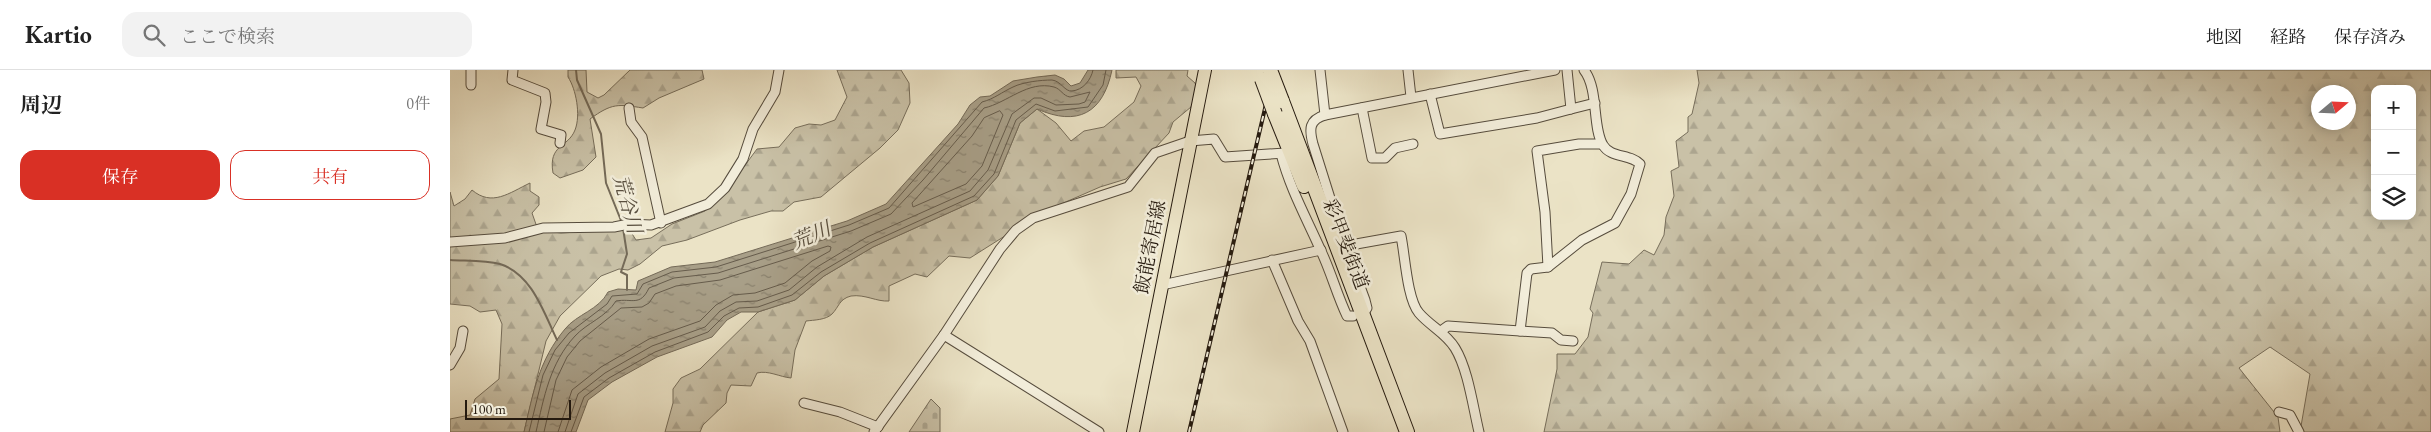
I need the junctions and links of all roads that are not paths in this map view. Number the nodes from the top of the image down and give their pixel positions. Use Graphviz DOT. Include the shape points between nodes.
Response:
graph roads {
  1 [pos="471,70"];
  2 [pos="513,70"];
  3 [pos="778,70"];
  4 [pos="1205,70"];
  5 [pos="1320,70"];
  6 [pos="1408,70"];
  7 [pos="1556,70"];
  8 [pos="1567,70"];
  9 [pos="1584,70"];
  10 [pos="1264,73"];
  11 [pos="1512,74"];
  12 [pos="471,85"];
  13 [pos="1430,94"];
  14 [pos="1411,97"];
  15 [pos="1595,103"];
  16 [pos="629,108"];
  17 [pos="1362,108"];
  18 [pos="1571,109"];
  19 [pos="1325,115"];
  20 [pos="1190,141"];
  21 [pos="560,143"];
  22 [pos="1414,144"];
  23 [pos="1602,144"];
  24 [pos="661,223"];
  25 [pos="450,242"];
  26 [pos="1345,246"];
  27 [pos="1321,250"];
  28 [pos="1272,260"];
  29 [pos="1548,267"];
  30 [pos="1162,284"];
  31 [pos="1358,316"];
  32 [pos="463,331"];
  33 [pos="1441,331"];
  34 [pos="1520,331"];
  35 [pos="944,335"];
  36 [pos="1573,341"];
  37 [pos="450,365"];
  38 [pos="804,403"];
  39 [pos="2279,412"];
  40 [pos="876,430"];
  41 [pos="1099,432"];
  42 [pos="1133,432"];
  43 [pos="1343,432"];
  44 [pos="1397,432"];
  45 [pos="1407,432"];
  46 [pos="1479,432"];
  47 [pos="2299,432"];
  1 -- 12 [label="street"];
  2 -- 21 [label="street" via="512,80 545,93 541,129 561,135"];
  3 -- 24 [label="street" via="775,92 753,129 743,159 726,188 708,204"];
  4 -- 20 [label="main road, 飯能寄居線"];
  5 -- 19 [label="street"];
  6 -- 14 [label="street"];
  7 -- 11 [label="street"];
  8 -- 18 [label="street"];
  9 -- 15 [label="street"];
  10 -- 31 [label="highway, 彩甲斐街道, bridge" via="1275,114"];
  10 -- 31 [label="highway, 彩甲斐街道, bridge" via="1282,101"];
  11 -- 13 [label="street"];
  13 -- 14 [label="street"];
  13 -- 18 [label="street" via="1440,134"];
  14 -- 17 [label="street"];
  15 -- 18 [label="street"];
  15 -- 23 [label="street"];
  16 -- 24 [label="street" via="632,122 642,137"];
  17 -- 19 [label="street"];
  17 -- 22 [label="street" via="1372,158 1385,158 1395,148"];
  19 -- 26 [label="street" via="1311,123 1309,145"];
  20 -- 27 [label="street" via="1214,139 1225,157 1283,154 1302,211"];
  20 -- 30 [label="main road, 飯能寄居線"];
  20 -- 35 [label="street" via="1155,153 1128,187 1025,222 1000,249"];
  23 -- 29 [label="street" via="1537,151"];
  23 -- 29 [label="street" via="1611,152 1637,160 1640,164 1631,194 1615,222 1582,240"];
  24 -- 25 [label="street" via="543,228 506,238"];
  26 -- 31 [label="street" via="1365,300 1366,308"];
  26 -- 33 [label="street" via="1401,236 1418,313"];
  27 -- 28 [label="street"];
  27 -- 31 [label="street" via="1347,316"];
  28 -- 30 [label="street"];
  28 -- 43 [label="street" via="1310,341"];
  29 -- 34 [label="street" via="1531,269 1527,274"];
  30 -- 42 [label="main road, 飯能寄居線"];
  31 -- 44 [label="highway, 彩甲斐街道"];
  31 -- 45 [label="highway, 彩甲斐街道"];
  32 -- 37 [label="street" via="460,348"];
  33 -- 34 [label="street" via="1448,326"];
  33 -- 46 [label="street" via="1455,348"];
  34 -- 36 [label="street" via="1552,333 1561,340"];
  35 -- 40 [label="street"];
  35 -- 41 [label="street"];
  38 -- 40 [label="street" via="840,412"];
  39 -- 47 [label="street" via="2290,415"];
}
